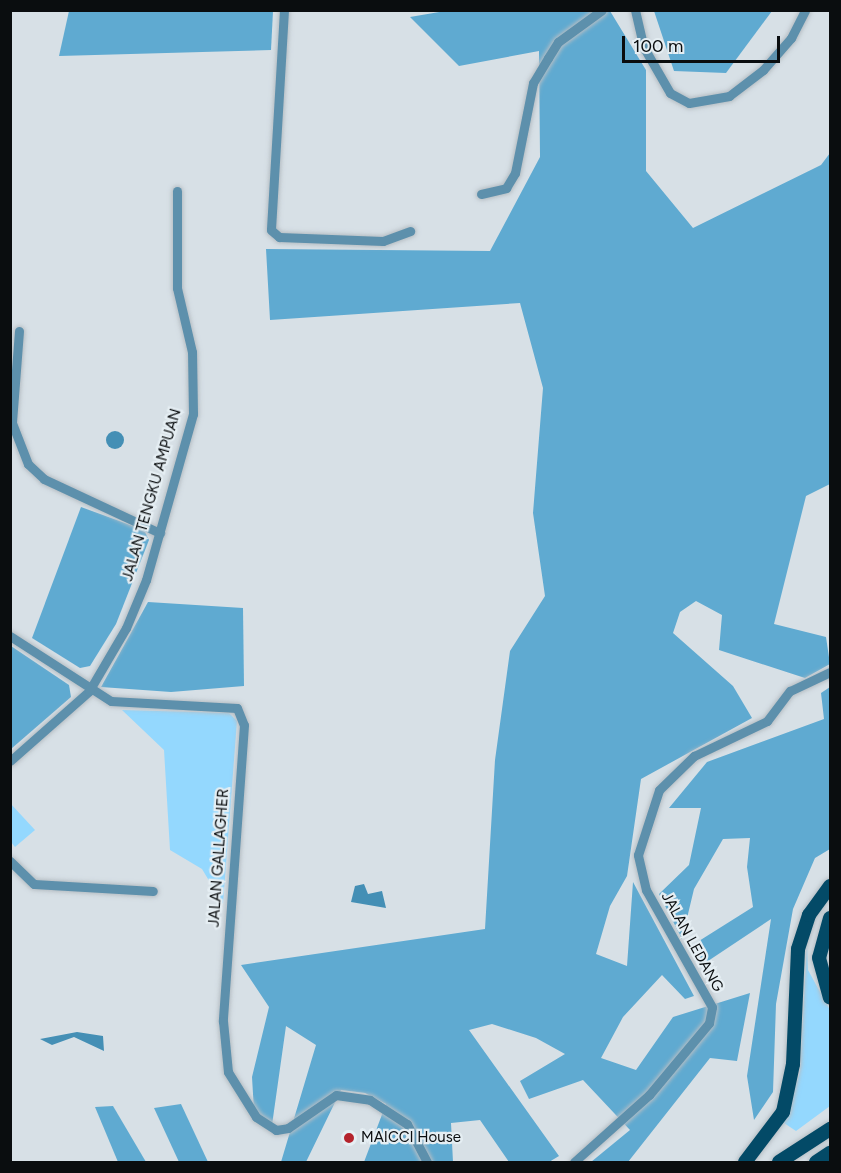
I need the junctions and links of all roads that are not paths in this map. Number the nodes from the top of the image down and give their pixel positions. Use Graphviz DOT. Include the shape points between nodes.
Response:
graph roads {
  1 [pos="284,10"];
  2 [pos="602,10"];
  3 [pos="635,10"];
  4 [pos="805,10"];
  5 [pos="177,191"];
  6 [pos="481,194"];
  7 [pos="410,231"];
  8 [pos="19,331"];
  9 [pos="160,532"];
  10 [pos="10,636"];
  11 [pos="831,672"];
  12 [pos="89,691"];
  13 [pos="10,761"];
  14 [pos="10,861"];
  15 [pos="831,886"];
  16 [pos="153,891"];
  17 [pos="831,918"];
  18 [pos="831,998"];
  19 [pos="831,1129"];
  20 [pos="831,1153"];
  21 [pos="428,1162"];
  22 [pos="574,1162"];
  23 [pos="745,1162"];
  24 [pos="779,1162"];
  25 [pos="816,1162"];
  1 -- 7 [label="street" via="271,230 279,237 383,241"];
  2 -- 6 [label="street" via="558,42 533,83 515,174 506,188"];
  3 -- 4 [label="street" via="643,46 670,93 689,103 729,96 754,76 791,38"];
  5 -- 9 [label="street, JALAN TENGKU AMPUAN" via="177,288 192,352 193,414"];
  8 -- 9 [label="street" via="12,423 28,464 44,479"];
  9 -- 12 [label="street, JALAN TENGKU AMPUAN" via="126,628"];
  10 -- 12 [label="street"];
  11 -- 22 [label="street, JALAN LEDANG" via="790,691 767,721 694,756 659,790 638,855 659,918 712,1007 709,1023 650,1095"];
  12 -- 13 [label="street, JALAN TENGKU AMPUAN"];
  12 -- 21 [label="street, JALAN GALLAGHER" via="111,701 237,708 243,718 223,1051 238,1093 256,1117 276,1130 288,1128 336,1095 350,1094 370,1100 407,1124"];
  14 -- 16 [label="street" via="34,884"];
  15 -- 23 [label="main road" via="809,915 798,949 794,1064 783,1112"];
  17 -- 18 [label="main road" via="819,958"];
  19 -- 24 [label="main road"];
  20 -- 25 [label="main road"];
}
